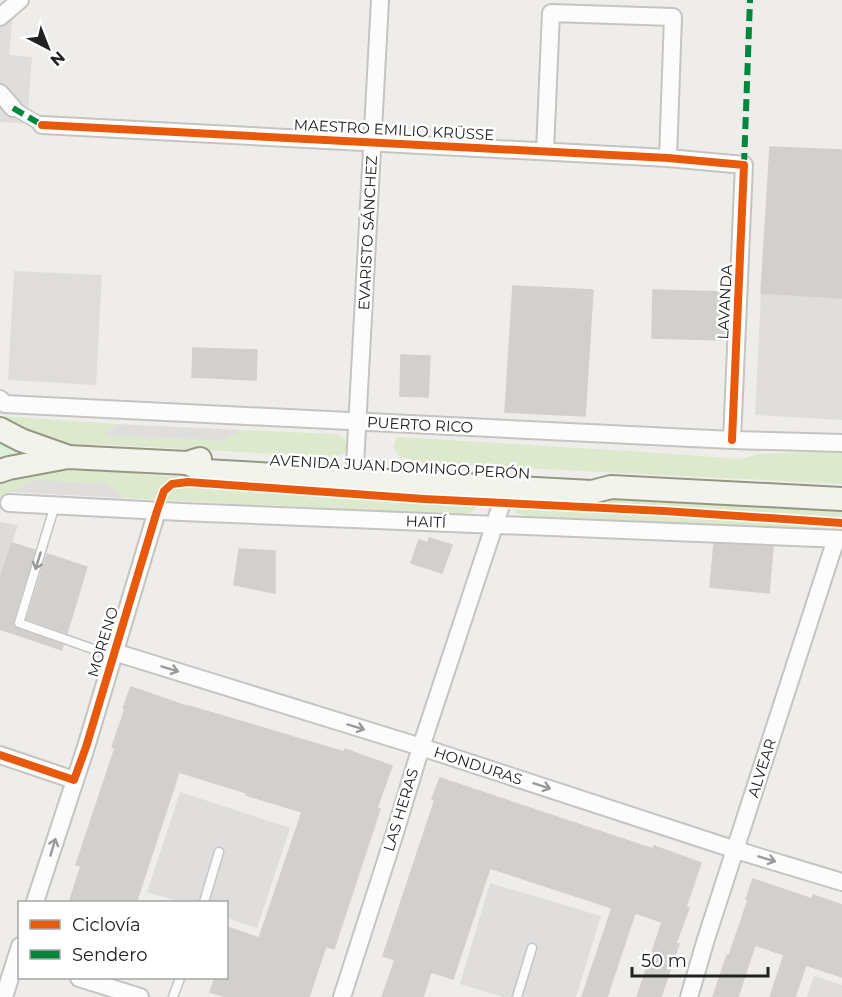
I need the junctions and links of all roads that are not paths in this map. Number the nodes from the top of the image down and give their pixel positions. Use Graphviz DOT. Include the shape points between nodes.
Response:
graph roads {
  1 [pos="20,0"];
  2 [pos="380,0"];
  3 [pos="0,16"];
  4 [pos="0,93"];
  5 [pos="13,108"];
  6 [pos="42,125"];
  7 [pos="372,143"];
  8 [pos="545,152"];
  9 [pos="668,158"];
  10 [pos="744,165"];
  11 [pos="0,399"];
  12 [pos="358,422"];
  13 [pos="0,429"];
  14 [pos="732,440"];
  15 [pos="842,443"];
  16 [pos="68,457"];
  17 [pos="187,463"];
  18 [pos="356,465"];
  19 [pos="0,471"];
  20 [pos="507,487"];
  21 [pos="611,487"];
  22 [pos="842,499"];
  23 [pos="9,503"];
  24 [pos="55,505"];
  25 [pos="157,511"];
  26 [pos="495,525"];
  27 [pos="839,539"];
  28 [pos="114,654"];
  29 [pos="421,747"];
  30 [pos="0,755"];
  31 [pos="74,780"];
  32 [pos="736,850"];
  33 [pos="219,852"];
  34 [pos="842,882"];
  35 [pos="36,901"];
  36 [pos="205,901"];
  37 [pos="532,948"];
  38 [pos="13,956"];
  39 [pos="82,979"];
  40 [pos="180,979"];
  41 [pos="4,997"];
  42 [pos="140,997"];
  43 [pos="173,997"];
  44 [pos="342,997"];
  45 [pos="517,997"];
  46 [pos="689,997"];
  1 -- 3 [label="street"];
  2 -- 7 [label="street, EVARISTO SÁNCHEZ"];
  4 -- 5 [label="street"];
  5 -- 6 [label="street"];
  6 -- 7 [label="street, MAESTRO EMILIO KRÜSSE"];
  7 -- 8 [label="street, MAESTRO EMILIO KRÜSSE"];
  7 -- 12 [label="street, EVARISTO SÁNCHEZ"];
  8 -- 9 [label="street, MAESTRO EMILIO KRÜSSE"];
  8 -- 9 [label="street" via="551,13 673,17"];
  9 -- 10 [label="street, MAESTRO EMILIO KRÜSSE"];
  10 -- 14 [label="street, LAVANDA"];
  11 -- 12 [label="street, PUERTO RICO" via="5,404"];
  12 -- 14 [label="street, PUERTO RICO"];
  12 -- 18 [label="street, EVARISTO SÁNCHEZ"];
  13 -- 16 [label="main road, AVENIDA JUAN DOMINGO PERÓN"];
  14 -- 15 [label="street, PUERTO RICO"];
  16 -- 17 [label="main road, AVENIDA JUAN DOMINGO PERÓN"];
  16 -- 19 [label="main road, AVENIDA JUAN DOMINGO PERÓN"];
  17 -- 18 [label="main road, AVENIDA JUAN DOMINGO PERÓN" via="206,457"];
  17 -- 20 [label="main road, AVENIDA JUAN DOMINGO PERÓN" via="205,471"];
  18 -- 21 [label="main road, AVENIDA JUAN DOMINGO PERÓN" via="594,478"];
  20 -- 21 [label="main road, AVENIDA JUAN DOMINGO PERÓN" via="592,492"];
  20 -- 26 [label="street, LAS HERAS"];
  21 -- 22 [label="main road, AVENIDA JUAN DOMINGO PERÓN"];
  23 -- 24 [label="street, HAITÍ"];
  24 -- 25 [label="street, HAITÍ"];
  24 -- 28 [label="lane, one-way" via="19,623"];
  25 -- 26 [label="street, HAITÍ"];
  25 -- 28 [label="street, MORENO"];
  26 -- 27 [label="street, HAITÍ"];
  26 -- 29 [label="street, LAS HERAS"];
  27 -- 32 [label="street, ALVEAR"];
  28 -- 29 [label="street, HONDURAS, one-way"];
  28 -- 31 [label="street, MORENO"];
  29 -- 32 [label="street, HONDURAS, one-way"];
  29 -- 44 [label="street, LAS HERAS"];
  30 -- 31 [label="street"];
  35 -- 31 [label="street, MORENO, one-way"];
  32 -- 34 [label="street, HONDURAS, one-way"];
  32 -- 46 [label="street, ALVEAR"];
  33 -- 36 [label="lane"];
  37 -- 45 [label="lane"];
  38 -- 41 [label="street"];
  39 -- 42 [label="street"];
  40 -- 43 [label="lane"];
}
